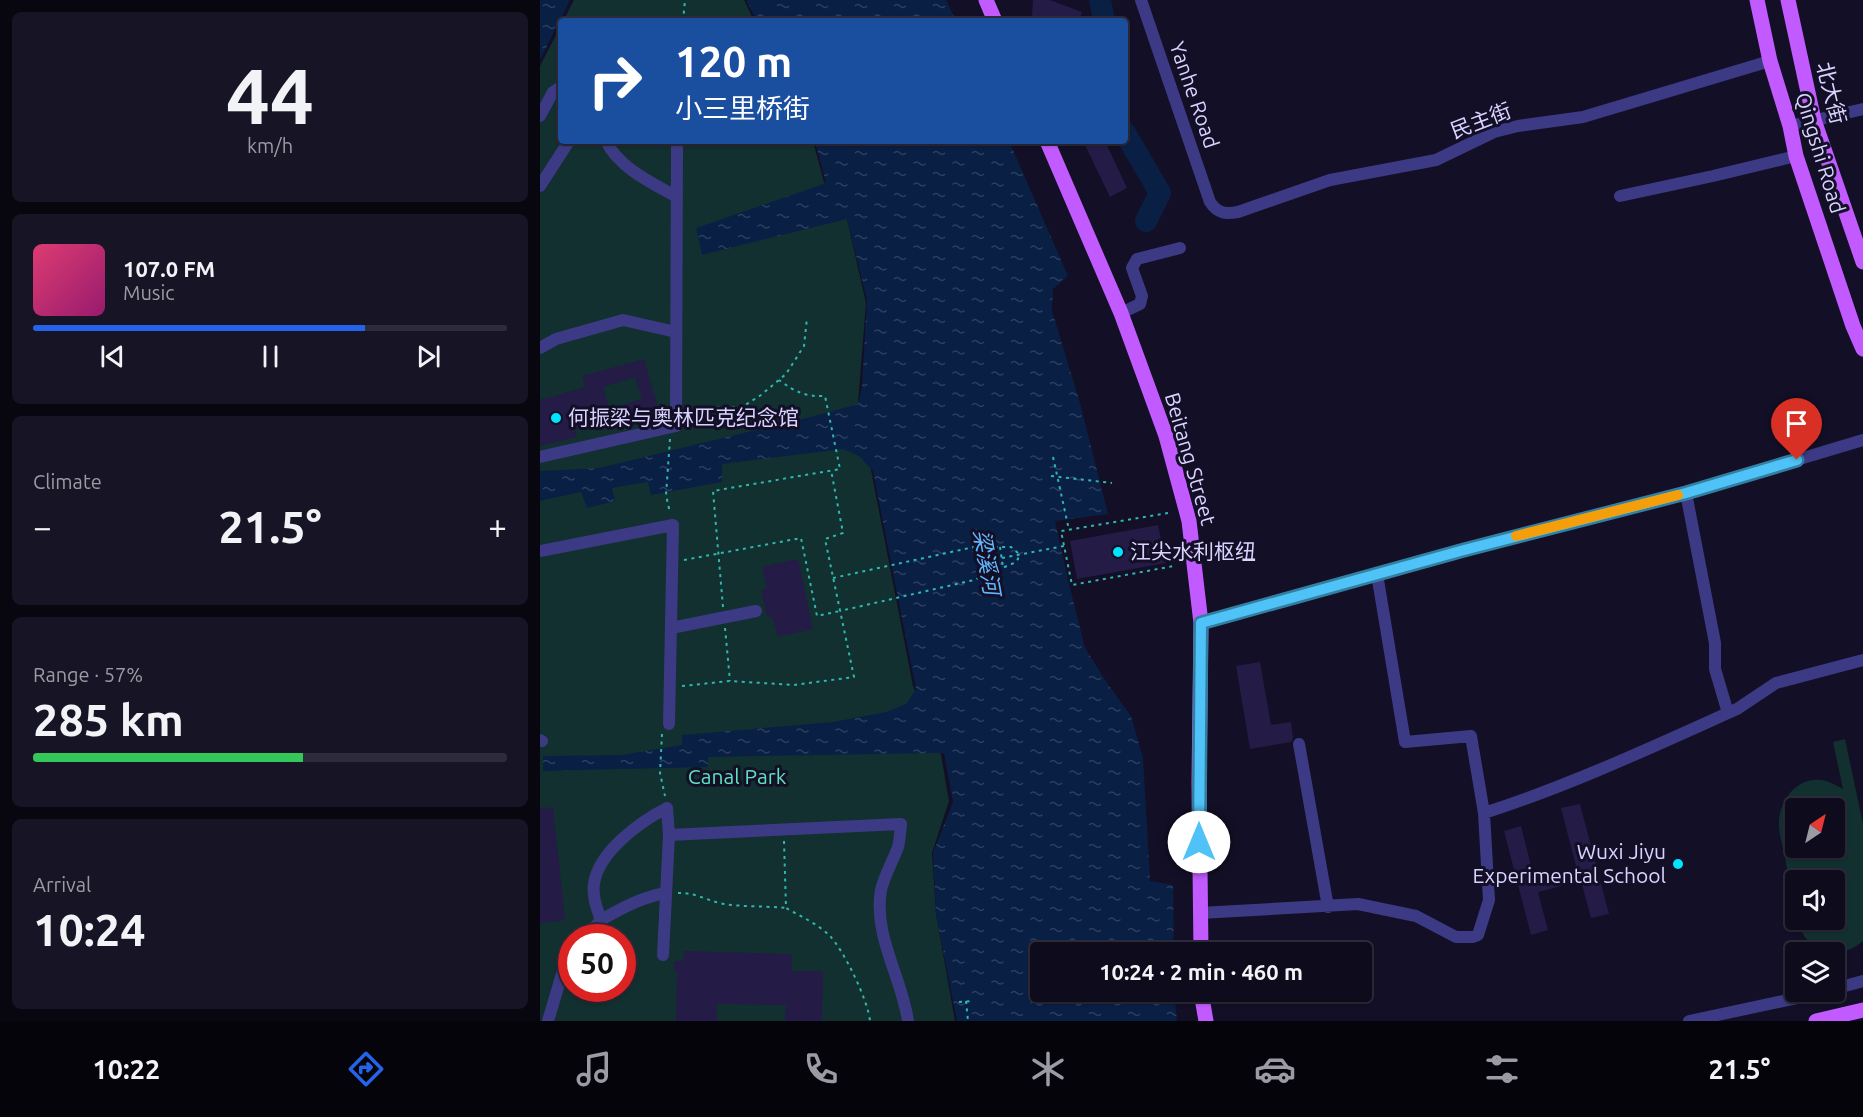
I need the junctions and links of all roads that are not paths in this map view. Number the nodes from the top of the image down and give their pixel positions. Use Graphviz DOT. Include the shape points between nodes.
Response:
graph roads {
  1 [pos="986,0"];
  2 [pos="1141,0"];
  3 [pos="1757,0"];
  4 [pos="1788,0"];
  5 [pos="994,18"];
  6 [pos="1770,61"];
  7 [pos="558,89"];
  8 [pos="1863,109"];
  9 [pos="540,116"];
  10 [pos="1814,120"];
  11 [pos="1790,126"];
  12 [pos="567,144"];
  13 [pos="608,144"];
  14 [pos="1048,144"];
  15 [pos="677,145"];
  16 [pos="1796,156"];
  17 [pos="540,186"];
  18 [pos="1620,196"];
  19 [pos="676,197"];
  20 [pos="1210,202"];
  21 [pos="1180,248"];
  22 [pos="1863,262"];
  23 [pos="1121,313"];
  24 [pos="676,332"];
  25 [pos="540,348"];
  26 [pos="1863,349"];
  27 [pos="1863,440"];
  28 [pos="540,457"];
  29 [pos="1686,493"];
  30 [pos="540,551"];
  31 [pos="1377,574"];
  32 [pos="756,611"];
  33 [pos="1201,623"];
  34 [pos="671,628"];
  35 [pos="1863,660"];
  36 [pos="1728,713"];
  37 [pos="669,724"];
  38 [pos="1299,744"];
  39 [pos="1484,813"];
  40 [pos="669,835"];
  41 [pos="666,893"];
  42 [pos="1328,907"];
  43 [pos="1200,913"];
  44 [pos="601,920"];
  45 [pos="597,924"];
  46 [pos="1201,942"];
  47 [pos="663,955"];
  48 [pos="1863,981"];
  49 [pos="1845,986"];
  50 [pos="558,987"];
  51 [pos="1203,1002"];
  52 [pos="1785,1002"];
  53 [pos="1863,1010"];
  54 [pos="548,1021"];
  55 [pos="908,1021"];
  56 [pos="1206,1021"];
  57 [pos="1689,1021"];
  58 [pos="1816,1021"];
  1 -- 5 [label="main road"];
  2 -- 20 [label="street, Yanhe Road"];
  3 -- 6 [label="main road, Qingshi Road"];
  4 -- 10 [label="main road, 北大街"];
  6 -- 11 [label="main road, Qingshi Road"];
  6 -- 20 [label="street, 民主街" via="1583,117 1502,130 1436,160 1330,180 1238,212 1225,214"];
  7 -- 9 [label="street"];
  8 -- 10 [label="street"];
  10 -- 11 [label="street"];
  10 -- 22 [label="main road, 北大街"];
  11 -- 16 [label="main road, Qingshi Road"];
  12 -- 17 [label="street"];
  13 -- 19 [label="street" via="622,162"];
  14 -- 23 [label="main road, Beitang Street"];
  15 -- 19 [label="street"];
  16 -- 18 [label="street"];
  16 -- 26 [label="main road, Qingshi Road"];
  19 -- 24 [label="street"];
  21 -- 23 [label="street" via="1137,259 1132,268 1143,296 1140,304"];
  23 -- 33 [label="main road, Beitang Street" via="1166,436 1189,521"];
  24 -- 25 [label="street" via="622,320 556,339"];
  24 -- 28 [label="street" via="676,426"];
  27 -- 29 [label="street"];
  29 -- 31 [label="street"];
  29 -- 36 [label="street" via="1715,643 1715,669"];
  30 -- 34 [label="street" via="673,525"];
  31 -- 33 [label="street"];
  31 -- 39 [label="street" via="1405,742 1472,736"];
  32 -- 34 [label="street"];
  33 -- 43 [label="main road, Beitang Street"];
  34 -- 37 [label="street"];
  35 -- 36 [label="street" via="1776,683"];
  36 -- 39 [label="street" via="1597,772"];
  38 -- 42 [label="street"];
  39 -- 42 [label="street" via="1490,900 1478,935 1456,937 1416,916 1358,904"];
  40 -- 41 [label="street"];
  40 -- 44 [label="street" via="667,808 633,830 608,854 598,868 594,885"];
  40 -- 55 [label="street" via="901,824 899,845 881,890 881,914"];
  41 -- 44 [label="street" via="629,904"];
  41 -- 47 [label="street"];
  42 -- 43 [label="street"];
  43 -- 46 [label="main road, Beitang Street"];
  44 -- 45 [label="street"];
  48 -- 49 [label="street"];
  50 -- 54 [label="street"];
  51 -- 56 [label="main road"];
  52 -- 57 [label="street"];
  53 -- 58 [label="main road"];
}
